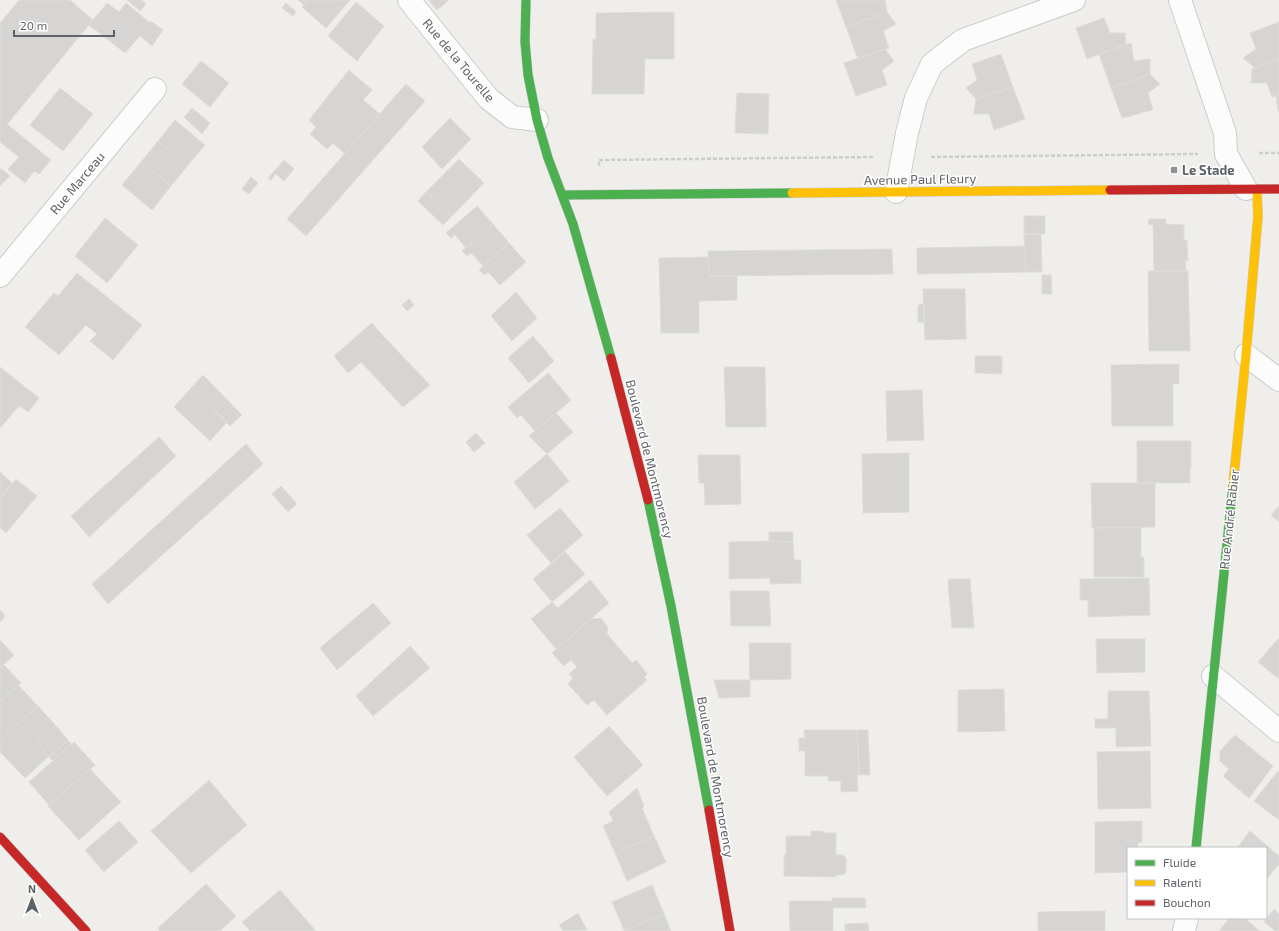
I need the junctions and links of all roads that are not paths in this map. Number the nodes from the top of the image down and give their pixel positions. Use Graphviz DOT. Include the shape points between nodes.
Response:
graph roads {
  1 [pos="408,0"];
  2 [pos="526,0"];
  3 [pos="1074,0"];
  4 [pos="1180,0"];
  5 [pos="155,89"];
  6 [pos="537,120"];
  7 [pos="1279,189"];
  8 [pos="1252,190"];
  9 [pos="896,192"];
  10 [pos="562,195"];
  11 [pos="0,276"];
  12 [pos="1246,355"];
  13 [pos="1279,380"];
  14 [pos="1213,676"];
  15 [pos="1279,730"];
  16 [pos="0,837"];
  17 [pos="1196,847"];
  18 [pos="1187,919"];
  19 [pos="86,931"];
  20 [pos="730,931"];
  21 [pos="1184,931"];
  1 -- 6 [label="street, Rue de la Tourelle" via="488,98 512,117"];
  2 -- 6 [label="street, Boulevard de Montmorency" via="525,42 528,75"];
  3 -- 9 [label="street" via="963,40 932,64 916,98"];
  4 -- 8 [label="street" via="1225,133 1226,154"];
  5 -- 11 [label="street, Rue Marceau"];
  6 -- 10 [label="street, Boulevard de Montmorency"];
  7 -- 8 [label="street, Avenue Paul Fleury"];
  8 -- 9 [label="street, Avenue Paul Fleury"];
  8 -- 12 [label="street, Rue André Rabier" via="1258,216"];
  9 -- 10 [label="street, Avenue Paul Fleury"];
  10 -- 20 [label="street, Boulevard de Montmorency" via="573,224 615,372 648,500 671,606"];
  12 -- 13 [label="street"];
  12 -- 14 [label="street, Rue André Rabier"];
  14 -- 15 [label="street"];
  14 -- 17 [label="street, Rue André Rabier"];
  16 -- 19 [label="street"];
  18 -- 21 [label="street"];
}
